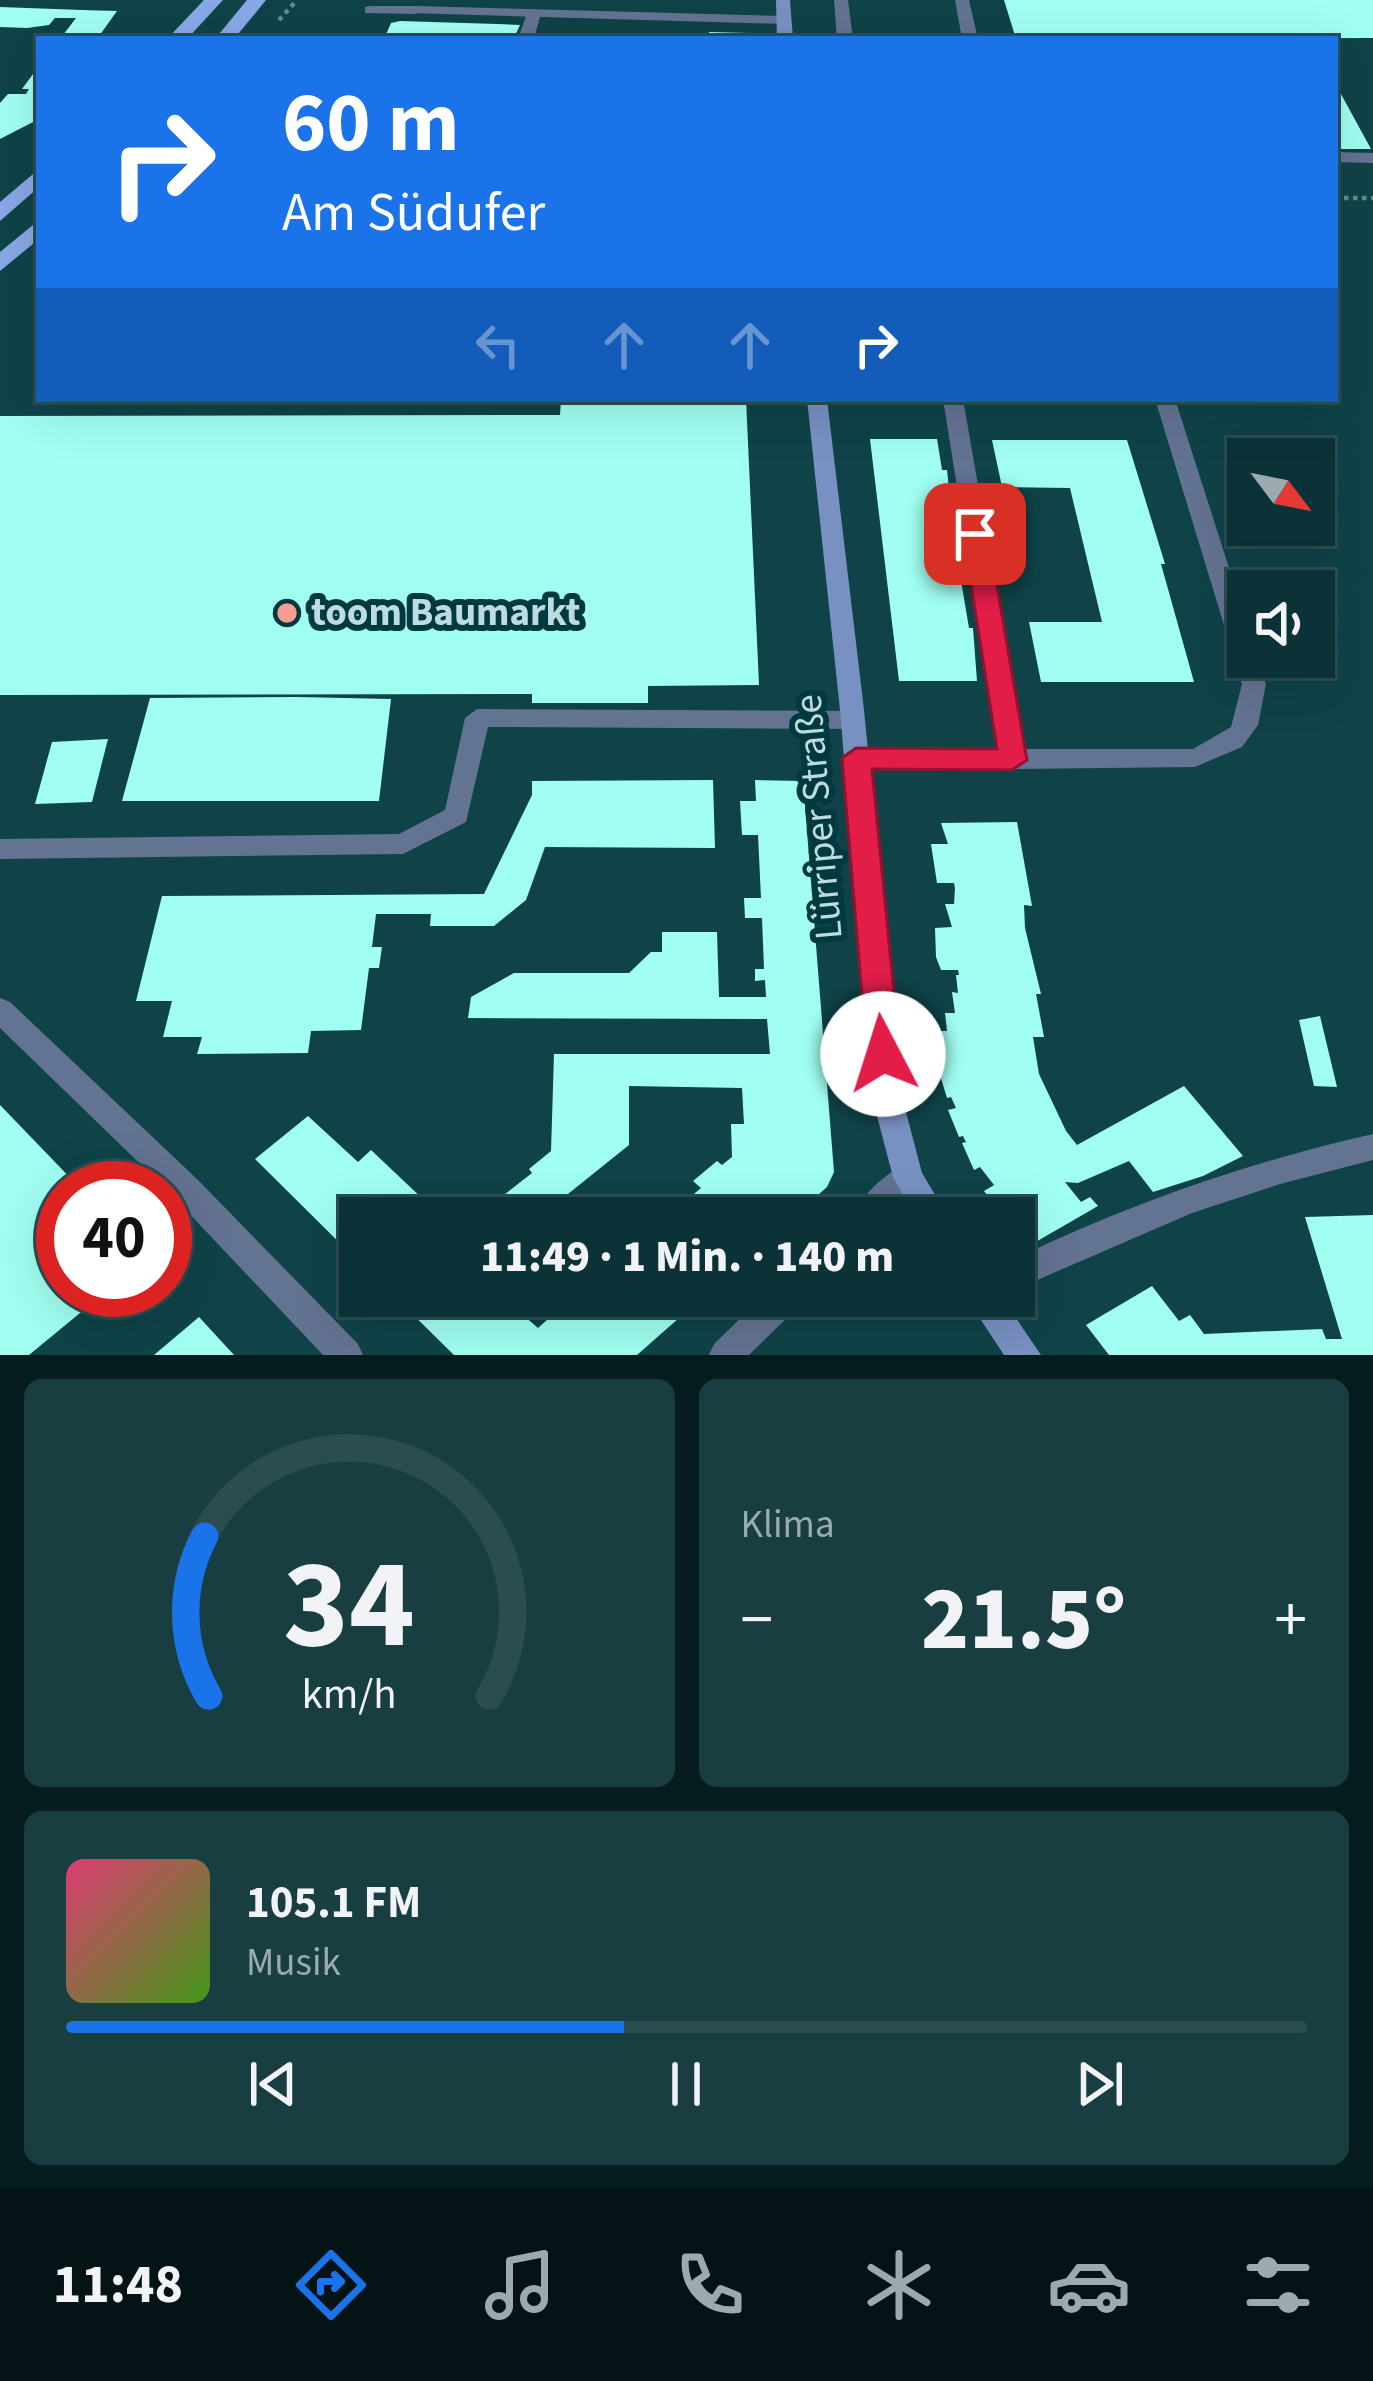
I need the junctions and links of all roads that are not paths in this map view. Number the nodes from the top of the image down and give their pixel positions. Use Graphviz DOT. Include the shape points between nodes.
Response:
graph roads {
  1 [pos="214,0"];
  2 [pos="257,0"];
  3 [pos="783,0"];
  4 [pos="841,0"];
  5 [pos="962,0"];
  6 [pos="370,10"];
  7 [pos="534,14"];
  8 [pos="784,20"];
  9 [pos="179,36"];
  10 [pos="227,36"];
  11 [pos="527,36"];
  12 [pos="784,36"];
  13 [pos="844,36"];
  14 [pos="969,36"];
  15 [pos="1338,157"];
  16 [pos="1373,158"];
  17 [pos="36,179"];
  18 [pos="0,214"];
  19 [pos="36,230"];
  20 [pos="0,265"];
  21 [pos="817,402"];
  22 [pos="953,402"];
  23 [pos="1167,402"];
  24 [pos="852,720"];
  25 [pos="856,758"];
  26 [pos="1012,760"];
  27 [pos="0,849"];
  28 [pos="0,1010"];
  29 [pos="1373,1147"];
  30 [pos="908,1177"];
  31 [pos="888,1197"];
  32 [pos="920,1197"];
  33 [pos="1035,1264"];
  34 [pos="765,1317"];
  35 [pos="997,1317"];
  36 [pos="346,1355"];
  37 [pos="726,1355"];
  38 [pos="1024,1355"];
  1 -- 9 [label="main road"];
  2 -- 10 [label="main road"];
  3 -- 8 [label="street"];
  4 -- 13 [label="street"];
  5 -- 14 [label="street"];
  6 -- 7 [label="street"];
  7 -- 8 [label="street"];
  7 -- 11 [label="street"];
  8 -- 12 [label="street"];
  15 -- 16 [label="street"];
  17 -- 18 [label="main road"];
  19 -- 20 [label="main road"];
  21 -- 24 [label="street, Lürriper Straße"];
  22 -- 26 [label="street"];
  23 -- 26 [label="street" via="1254,684 1251,719 1234,744 1195,758"];
  24 -- 25 [label="street, Lürriper Straße"];
  24 -- 27 [label="street" via="477,718 457,814 403,844"];
  25 -- 26 [label="street"];
  25 -- 30 [label="street, Lürriper Straße" via="887,1097"];
  28 -- 36 [label="street"];
  29 -- 33 [label="street" via="1228,1184 1114,1225"];
  30 -- 31 [label="street"];
  30 -- 32 [label="street, Lürriper Straße"];
  34 -- 37 [label="street"];
  35 -- 38 [label="street"];
}
